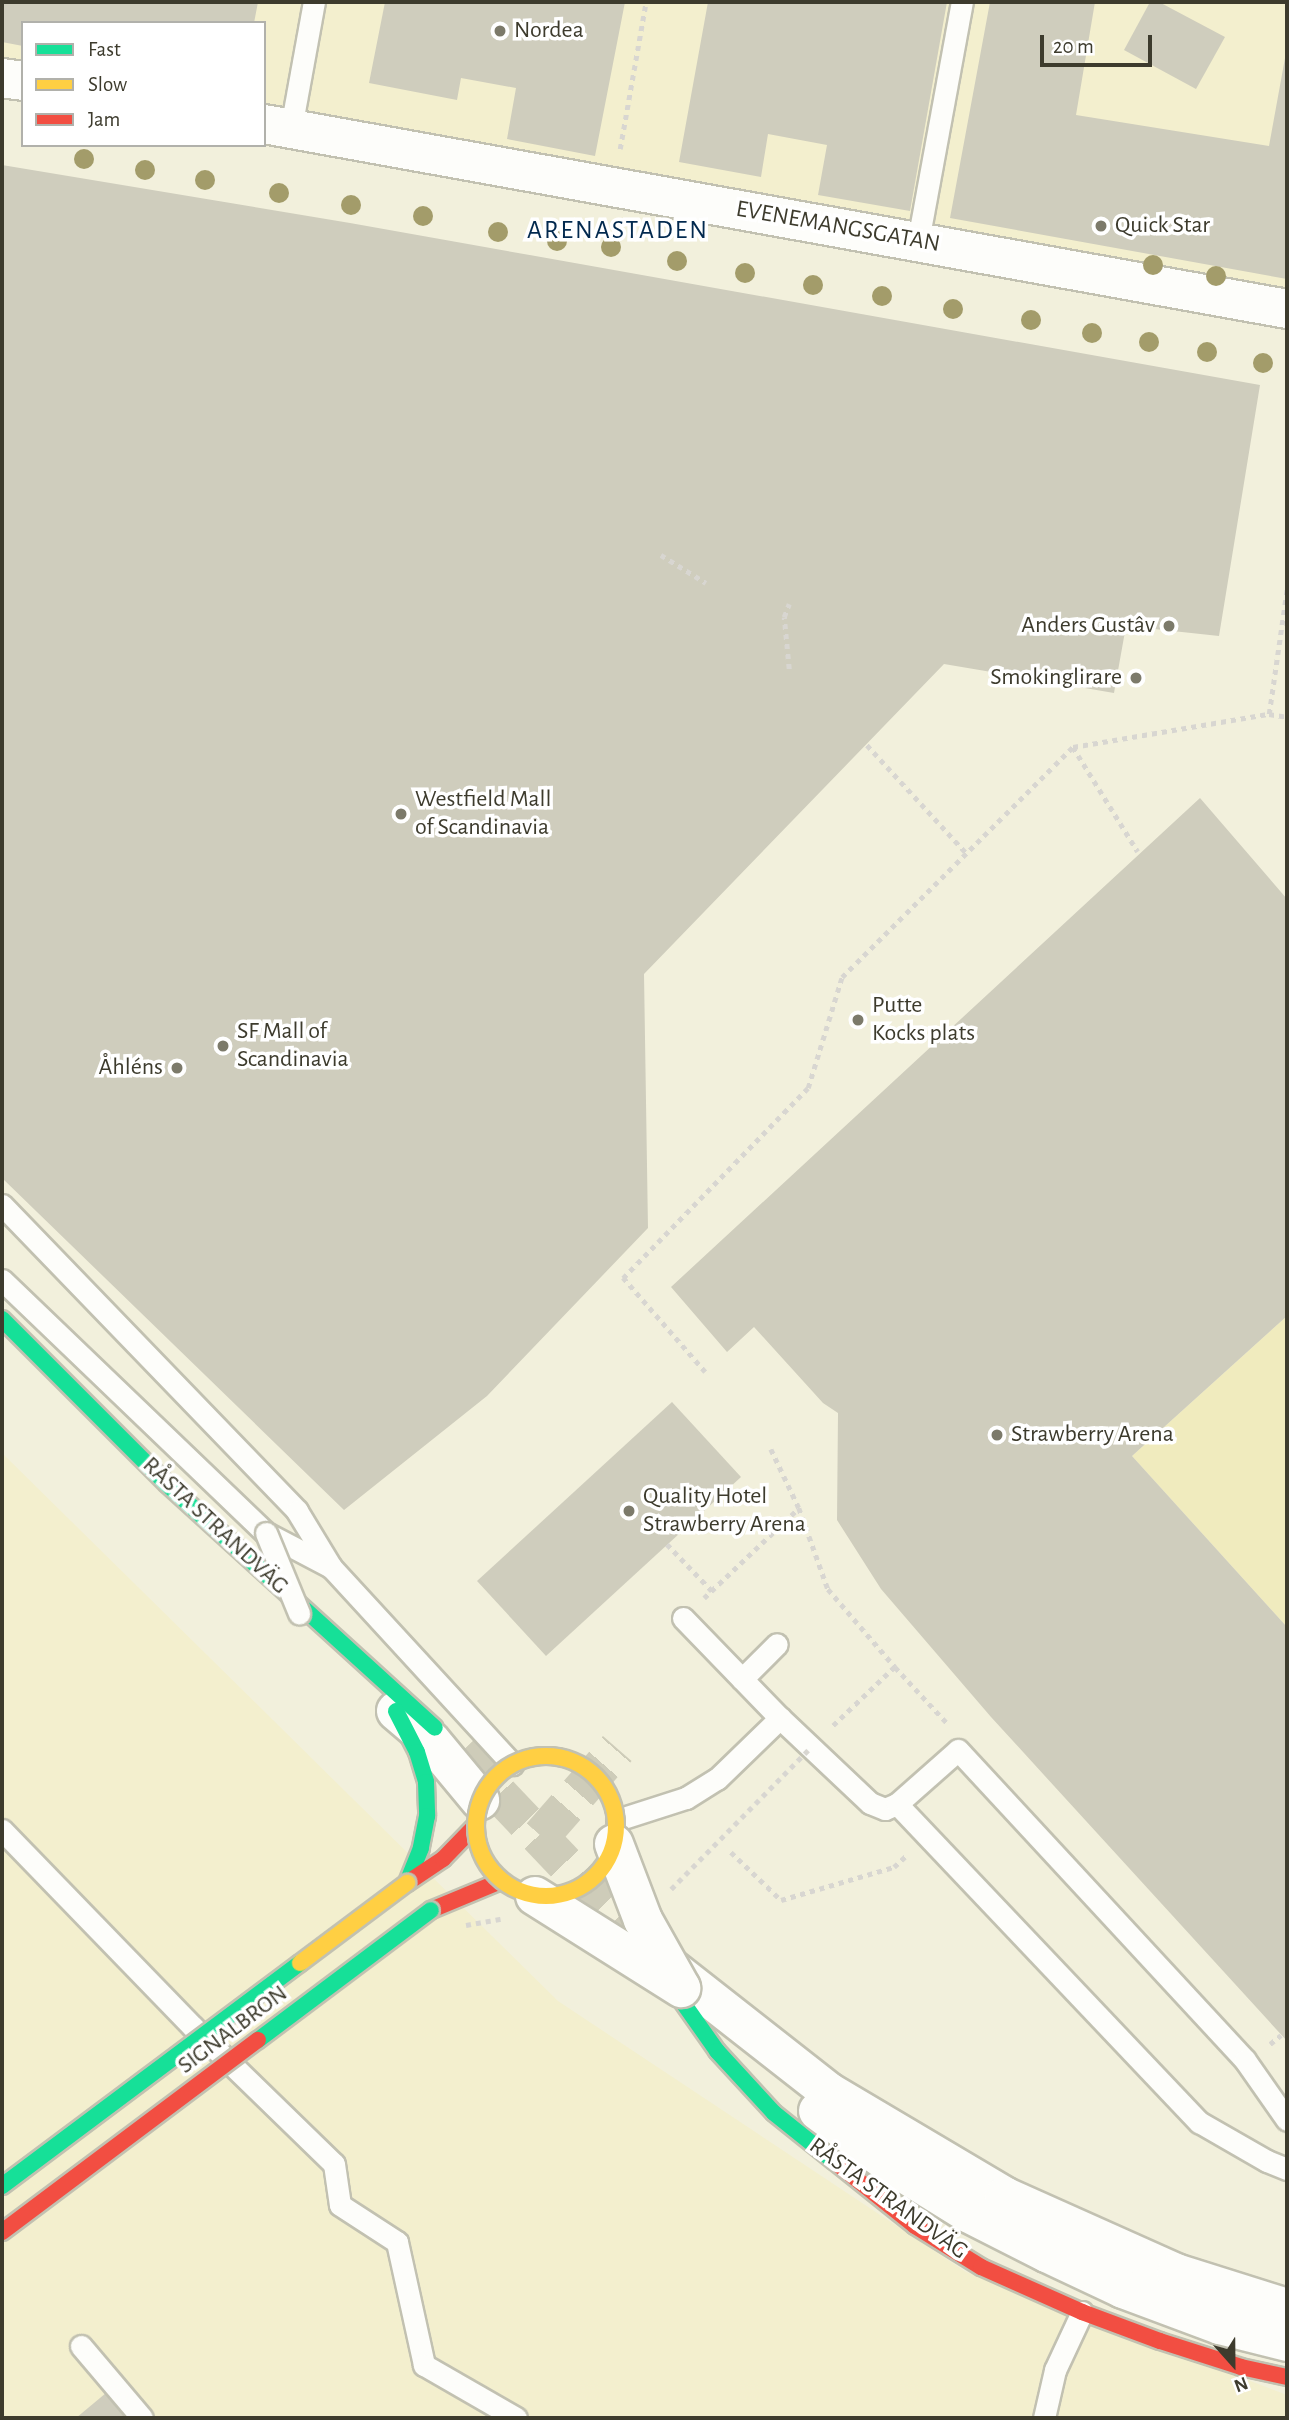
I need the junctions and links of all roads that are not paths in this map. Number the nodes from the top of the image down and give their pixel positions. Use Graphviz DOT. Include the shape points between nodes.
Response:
graph roads {
  1 [pos="314,2"];
  2 [pos="962,2"];
  3 [pos="2,78"];
  4 [pos="21,81"];
  5 [pos="277,126"];
  6 [pos="918,241"];
  7 [pos="1287,309"];
  8 [pos="2,1205"];
  9 [pos="2,1280"];
  10 [pos="2,1318"];
  11 [pos="2,1341"];
  12 [pos="266,1533"];
  13 [pos="331,1567"];
  14 [pos="299,1613"];
  15 [pos="684,1618"];
  16 [pos="777,1644"];
  17 [pos="742,1679"];
  18 [pos="396,1710"];
  19 [pos="780,1718"];
  20 [pos="435,1728"];
  21 [pos="512,1764"];
  22 [pos="897,1804"];
  23 [pos="477,1813"];
  24 [pos="2,1830"];
  25 [pos="615,1832"];
  26 [pos="501,1881"];
  27 [pos="407,1883"];
  28 [pos="535,1896"];
  29 [pos="644,1947"];
  30 [pos="681,1988"];
  31 [pos="1287,2120"];
  32 [pos="1287,2169"];
  33 [pos="2,2186"];
  34 [pos="2,2232"];
  35 [pos="1287,2308"];
  36 [pos="1082,2312"];
  37 [pos="1287,2342"];
  38 [pos="81,2346"];
  39 [pos="1287,2377"];
  40 [pos="142,2418"];
  41 [pos="516,2418"];
  42 [pos="1044,2418"];
  1 -- 5 [label="lane"];
  2 -- 6 [label="lane"];
  3 -- 4 [label="street"];
  5 -- 6 [label="street, EVENEMANGSGATAN"];
  6 -- 7 [label="street, EVENEMANGSGATAN"];
  8 -- 13 [label="lane" via="297,1511"];
  9 -- 12 [label="lane"];
  10 -- 20 [label="street, RÅSTA STRANDVÄG" via="167,1484"];
  11 -- 14 [label="street, RÅSTA STRANDVÄG" via="241,1572"];
  12 -- 13 [label="lane"];
  12 -- 14 [label="lane, bridge"];
  13 -- 21 [label="lane"];
  14 -- 18 [label="street, RÅSTA STRANDVÄG"];
  15 -- 17 [label="lane"];
  16 -- 17 [label="lane"];
  17 -- 19 [label="lane"];
  18 -- 23 [label="street, RÅSTA STRANDVÄG" via="462,1775"];
  18 -- 27 [label="street" via="426,1783 424,1838"];
  19 -- 22 [label="lane" via="815,1743 870,1803 885,1809"];
  19 -- 25 [label="lane" via="718,1779"];
  21 -- 23 [label="street, bridge" via="493,1780"];
  21 -- 25 [label="street, bridge" via="534,1756 557,1756 579,1764 598,1778 611,1798"];
  22 -- 31 [label="lane" via="958,1750 1245,2060"];
  22 -- 32 [label="lane" via="1199,2122"];
  23 -- 26 [label="street, bridge" via="478,1847"];
  23 -- 27 [label="street, SIGNALBRON" via="443,1859"];
  24 -- 41 [label="lane" via="191,2026 334,2164 340,2205 397,2242 424,2365"];
  25 -- 28 [label="street, bridge" via="603,1867 584,1885 561,1896"];
  25 -- 30 [label="street, RÅSTA STRANDVÄG, bridge" via="643,1920"];
  26 -- 28 [label="street, bridge"];
  26 -- 34 [label="street, SIGNALBRON, bridge" via="431,1910"];
  27 -- 33 [label="street, SIGNALBRON, bridge"];
  28 -- 30 [label="street, RÅSTA STRANDVÄG, bridge"];
  29 -- 35 [label="street, RÅSTA STRANDVÄG" via="829,2092 1004,2196 1175,2273"];
  29 -- 36 [label="street, RÅSTA STRANDVÄG" via="717,2051 775,2113 821,2153 915,2226 981,2267"];
  30 -- 37 [label="street, RÅSTA STRANDVÄG" via="806,2102 891,2165 968,2213 1123,2289 1220,2325"];
  36 -- 39 [label="street, RÅSTA STRANDVÄG" via="1241,2367"];
  36 -- 42 [label="lane" via="1055,2370"];
  38 -- 40 [label="lane"];
}
